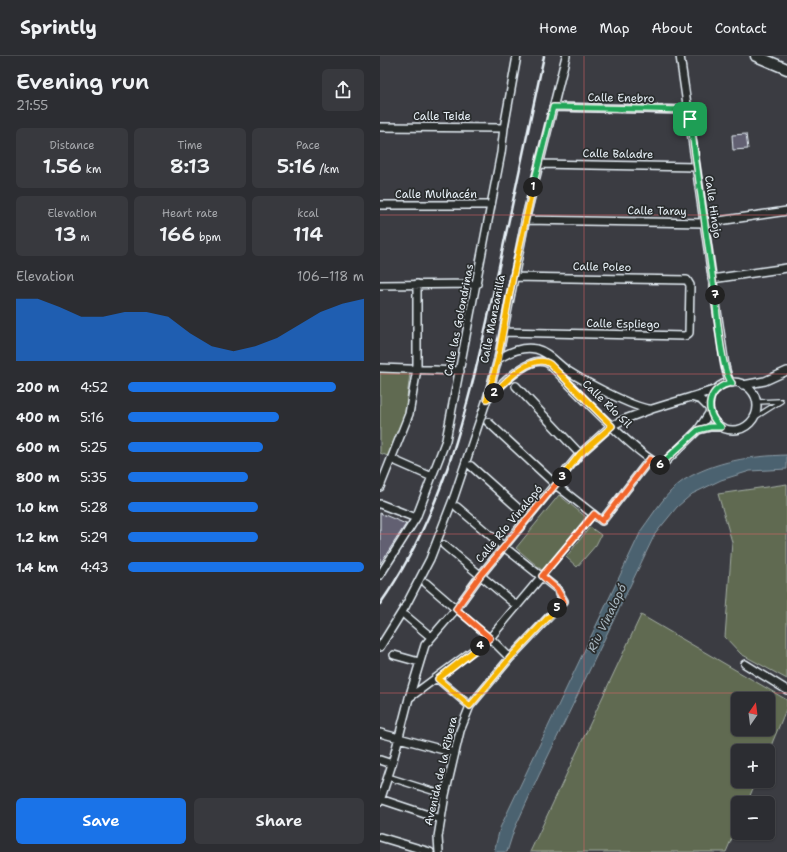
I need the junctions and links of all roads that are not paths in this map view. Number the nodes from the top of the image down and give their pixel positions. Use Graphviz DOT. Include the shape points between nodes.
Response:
graph roads {
  1 [pos="517,56"];
  2 [pos="566,56"];
  3 [pos="680,56"];
  4 [pos="756,56"];
  5 [pos="787,69"];
  6 [pos="553,107"];
  7 [pos="688,110"];
  8 [pos="380,127"];
  9 [pos="504,128"];
  10 [pos="539,164"];
  11 [pos="696,167"];
  12 [pos="380,205"];
  13 [pos="491,205"];
  14 [pos="787,211"];
  15 [pos="525,220"];
  16 [pos="705,223"];
  17 [pos="787,268"];
  18 [pos="513,277"];
  19 [pos="712,279"];
  20 [pos="689,281"];
  21 [pos="417,284"];
  22 [pos="477,284"];
  23 [pos="380,285"];
  24 [pos="503,332"];
  25 [pos="498,359"];
  26 [pos="550,364"];
  27 [pos="380,368"];
  28 [pos="417,369"];
  29 [pos="460,371"];
  30 [pos="787,371"];
  31 [pos="765,381"];
  32 [pos="732,383"];
  33 [pos="743,385"];
  34 [pos="516,386"];
  35 [pos="716,389"];
  36 [pos="691,397"];
  37 [pos="755,398"];
  38 [pos="487,399"];
  39 [pos="629,403"];
  40 [pos="652,409"];
  41 [pos="709,410"];
  42 [pos="754,418"];
  43 [pos="625,419"];
  44 [pos="488,422"];
  45 [pos="612,426"];
  46 [pos="721,427"];
  47 [pos="698,430"];
  48 [pos="580,454"];
  49 [pos="391,459"];
  50 [pos="650,459"];
  51 [pos="471,466"];
  52 [pos="432,476"];
  53 [pos="556,485"];
  54 [pos="380,487"];
  55 [pos="380,504"];
  56 [pos="457,506"];
  57 [pos="594,514"];
  58 [pos="416,518"];
  59 [pos="529,518"];
  60 [pos="444,545"];
  61 [pos="504,547"];
  62 [pos="380,574"];
  63 [pos="480,576"];
  64 [pos="542,576"];
  65 [pos="426,583"];
  66 [pos="517,606"];
  67 [pos="456,609"];
  68 [pos="406,616"];
  69 [pos="431,638"];
  70 [pos="490,638"];
  71 [pos="380,648"];
  72 [pos="394,655"];
  73 [pos="510,658"];
  74 [pos="419,662"];
  75 [pos="745,664"];
  76 [pos="438,679"];
  77 [pos="787,690"];
  78 [pos="409,698"];
  79 [pos="470,706"];
  80 [pos="380,733"];
  81 [pos="399,739"];
  82 [pos="455,753"];
  83 [pos="380,760"];
  84 [pos="392,764"];
  85 [pos="388,776"];
  86 [pos="445,795"];
  87 [pos="380,799"];
  88 [pos="440,819"];
  89 [pos="380,837"];
  90 [pos="430,852"];
  91 [pos="439,852"];
  1 -- 9 [label="street, Calle las Golondrinas"];
  2 -- 6 [label="street, Calle Manzanilla"];
  3 -- 7 [label="street, Calle Hinojo"];
  4 -- 5 [label="main road"];
  6 -- 7 [label="street, Calle Enebro"];
  6 -- 10 [label="street, Calle Manzanilla"];
  7 -- 11 [label="street, Calle Hinojo"];
  8 -- 9 [label="street, Calle Teide"];
  9 -- 13 [label="street, Calle las Golondrinas"];
  10 -- 11 [label="street, Calle Baladre"];
  10 -- 15 [label="street, Calle Manzanilla"];
  11 -- 16 [label="street, Calle Hinojo"];
  12 -- 13 [label="street, Calle Mulhacén"];
  13 -- 22 [label="street, Calle las Golondrinas"];
  14 -- 16 [label="street, Calle Taray"];
  15 -- 16 [label="street, Calle Taray"];
  15 -- 18 [label="street, Calle Manzanilla"];
  16 -- 19 [label="street, Calle Hinojo"];
  17 -- 19 [label="street"];
  18 -- 20 [label="street, Calle Poleo"];
  18 -- 24 [label="street, Calle Manzanilla"];
  19 -- 32 [label="street, Calle Hinojo" via="725,366"];
  20 -- 24 [label="street, Calle Espliego" via="688,336"];
  21 -- 22 [label="street"];
  21 -- 23 [label="street"];
  21 -- 28 [label="street"];
  22 -- 29 [label="street, Calle las Golondrinas"];
  24 -- 25 [label="street, Calle Manzanilla"];
  25 -- 38 [label="street, Calle Manzanilla"];
  25 -- 39 [label="street" via="519,349 536,349 549,355 569,372"];
  26 -- 38 [label="street, Calle Manzanilla" via="543,360 534,361 509,378"];
  26 -- 45 [label="street, Calle Río Sil"];
  27 -- 28 [label="street"];
  28 -- 29 [label="street"];
  28 -- 49 [label="street" via="409,414"];
  29 -- 52 [label="street, Calle las Golondrinas" via="446,440"];
  30 -- 31 [label="street"];
  31 -- 33 [label="street"];
  31 -- 37 [label="street" via="759,386"];
  32 -- 33 [label="street"];
  32 -- 35 [label="street"];
  33 -- 37 [label="street"];
  34 -- 48 [label="street"];
  35 -- 36 [label="street, Calle Río Vinalopó"];
  35 -- 41 [label="street" via="712,394"];
  36 -- 40 [label="street, Calle Río Vinalopó"];
  36 -- 41 [label="street" via="701,400"];
  37 -- 42 [label="street"];
  37 -- 42 [label="lane" via="781,401"];
  38 -- 71 [label="street, Calle Manzanilla" via="430,559"];
  39 -- 40 [label="street"];
  39 -- 43 [label="street" via="629,413"];
  40 -- 43 [label="street, Calle Río Vinalopó"];
  41 -- 46 [label="street" via="712,418"];
  41 -- 47 [label="street"];
  42 -- 46 [label="street" via="749,424 736,430"];
  43 -- 45 [label="street, Calle Río Vinalopó"];
  44 -- 53 [label="street"];
  45 -- 48 [label="street, Calle Río Vinalopó"];
  45 -- 50 [label="street, Calle Río Sil"];
  46 -- 47 [label="street"];
  47 -- 50 [label="street" via="662,465"];
  48 -- 53 [label="street, Calle Río Vinalopó"];
  49 -- 52 [label="street"];
  49 -- 54 [label="street"];
  50 -- 57 [label="street" via="602,521"];
  51 -- 59 [label="street"];
  52 -- 58 [label="street, Calle las Golondrinas"];
  53 -- 57 [label="street"];
  53 -- 59 [label="street, Calle Río Vinalopó"];
  55 -- 58 [label="street"];
  56 -- 61 [label="street"];
  57 -- 64 [label="street"];
  58 -- 62 [label="street, Calle las Golondrinas"];
  59 -- 61 [label="street, Calle Río Vinalopó"];
  60 -- 63 [label="street"];
  61 -- 63 [label="street, Calle Río Vinalopó"];
  61 -- 64 [label="street"];
  63 -- 66 [label="street"];
  63 -- 67 [label="street, Calle Río Vinalopó"];
  64 -- 66 [label="street"];
  64 -- 73 [label="street, Avenida de la Ribera" via="557,589 564,601"];
  65 -- 67 [label="street"];
  66 -- 70 [label="street"];
  67 -- 69 [label="street, Calle Río Vinalopó"];
  67 -- 70 [label="street"];
  68 -- 69 [label="street"];
  69 -- 74 [label="street, Calle Río Vinalopó" via="425,645"];
  70 -- 73 [label="street"];
  70 -- 76 [label="street"];
  72 -- 74 [label="street"];
  73 -- 79 [label="street, Avenida de la Ribera"];
  74 -- 78 [label="street, Calle Río Vinalopó"];
  75 -- 77 [label="street"];
  76 -- 78 [label="street"];
  76 -- 79 [label="street"];
  78 -- 81 [label="street, Calle Río Vinalopó"];
  79 -- 82 [label="street, Avenida de la Ribera"];
  80 -- 81 [label="street"];
  81 -- 82 [label="street"];
  81 -- 84 [label="street, Calle Río Vinalopó"];
  82 -- 86 [label="street, Avenida de la Ribera"];
  83 -- 84 [label="street"];
  84 -- 85 [label="street, Calle Río Vinalopó"];
  85 -- 86 [label="street"];
  85 -- 87 [label="street, Calle Río Vinalopó"];
  86 -- 88 [label="street, Avenida de la Ribera"];
  87 -- 88 [label="street"];
  88 -- 91 [label="street, Avenida de la Ribera"];
  89 -- 90 [label="street"];
}
